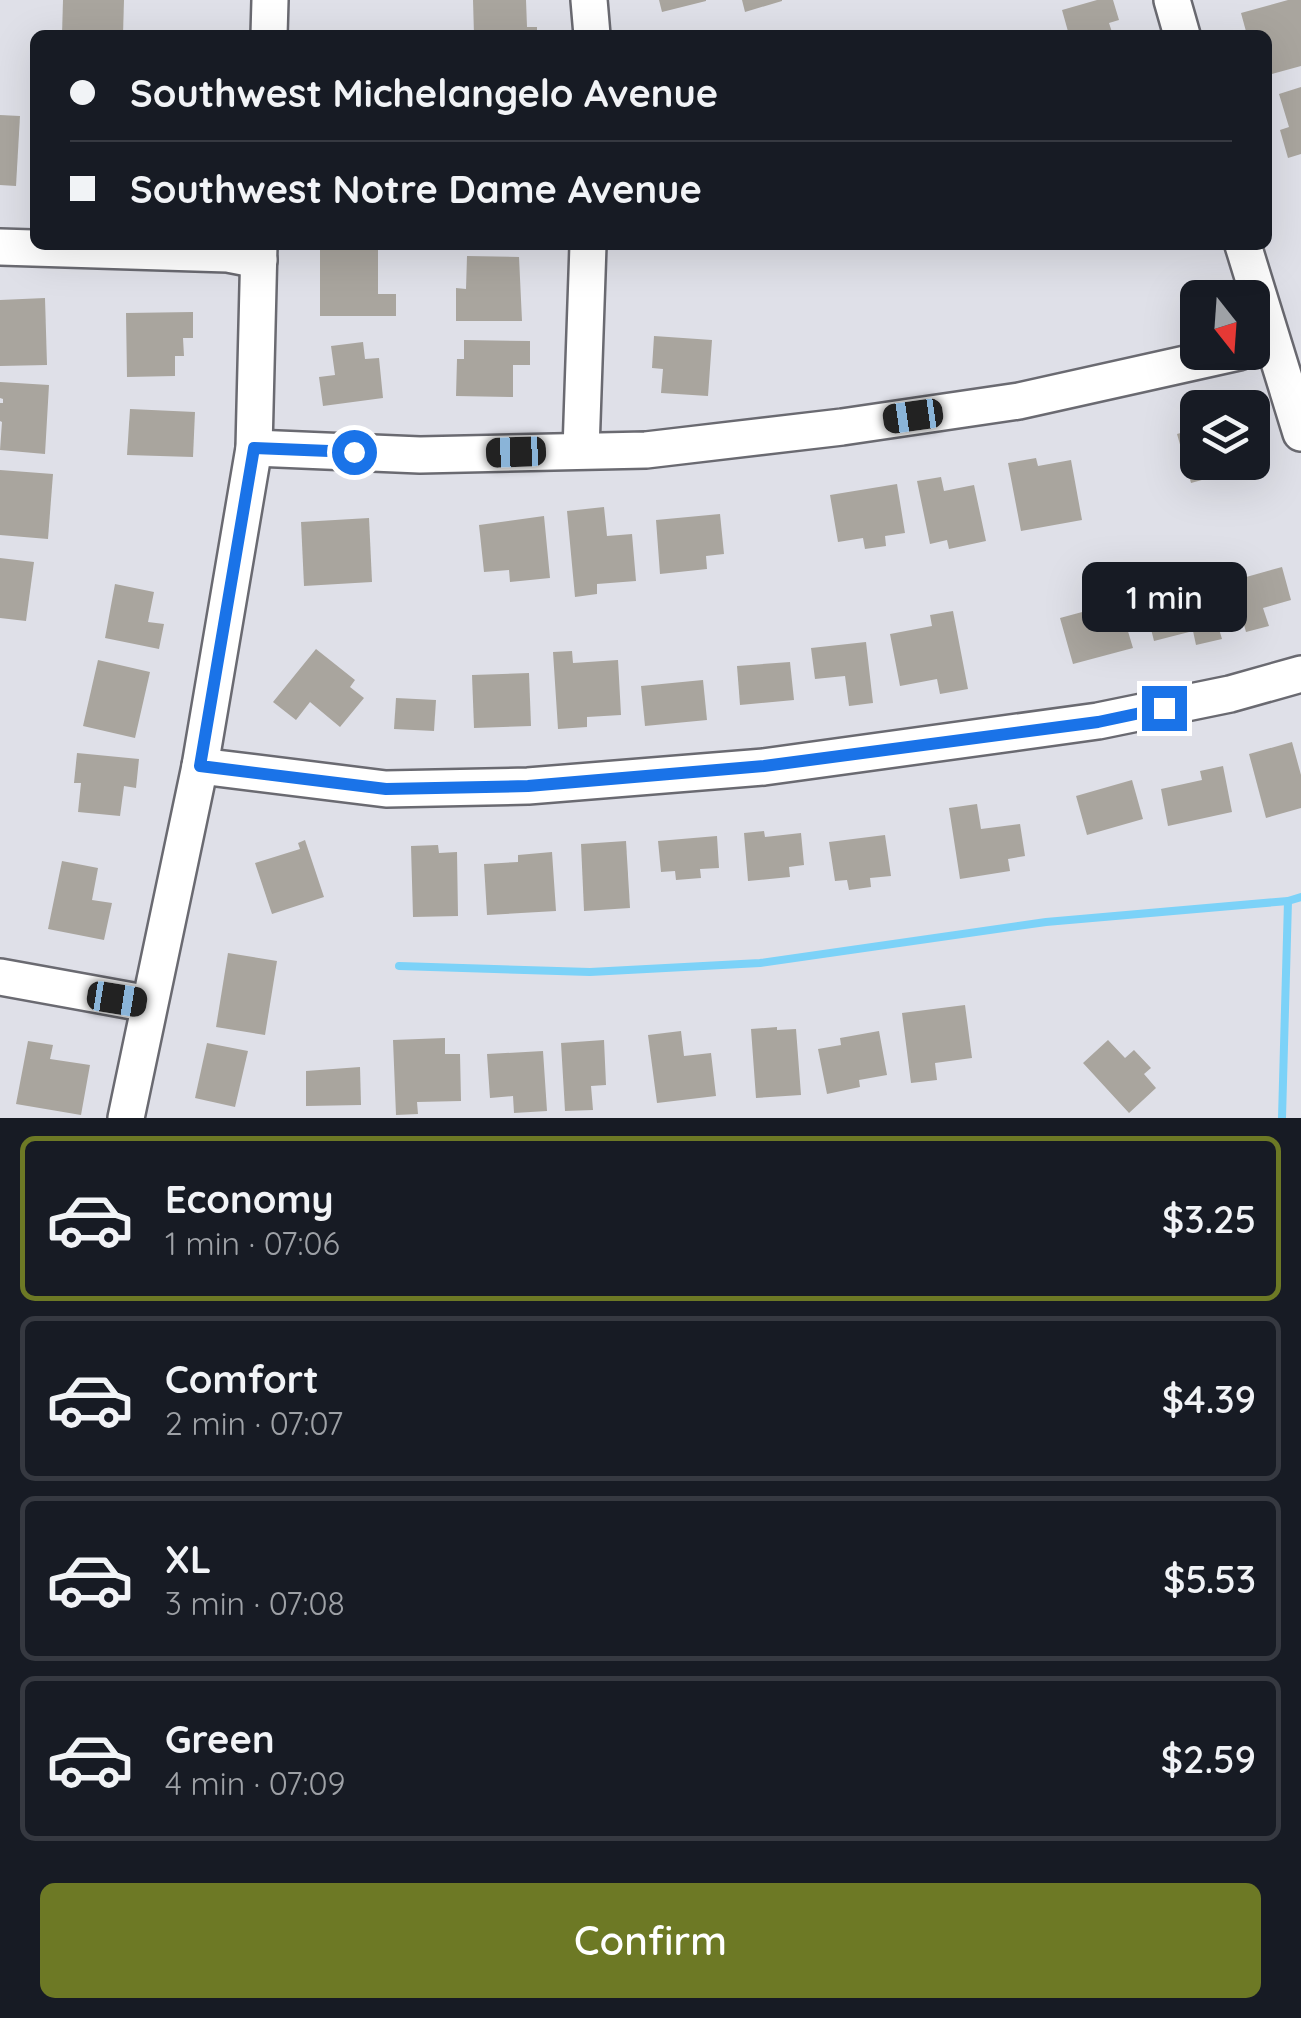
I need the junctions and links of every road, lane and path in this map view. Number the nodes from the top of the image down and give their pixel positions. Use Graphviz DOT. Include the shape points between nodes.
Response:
graph roads {
  1 [pos="270,0"];
  2 [pos="589,0"];
  3 [pos="1172,0"];
  4 [pos="269,30"];
  5 [pos="592,30"];
  6 [pos="1181,30"];
  7 [pos="0,247"];
  8 [pos="30,248"];
  9 [pos="98,250"];
  10 [pos="588,250"];
  11 [pos="1246,250"];
  12 [pos="259,253"];
  13 [pos="1276,343"];
  14 [pos="1180,365"];
  15 [pos="1301,433"];
  16 [pos="254,448"];
  17 [pos="581,450"];
  18 [pos="1301,674"];
  19 [pos="200,766"];
  20 [pos="0,977"];
  21 [pos="149,1004"];
  22 [pos="126,1118"];
  1 -- 4 [label="street"];
  2 -- 5 [label="street"];
  3 -- 6 [label="street"];
  7 -- 8 [label="street"];
  9 -- 12 [label="street"];
  10 -- 17 [label="street"];
  11 -- 13 [label="street"];
  12 -- 16 [label="street"];
  13 -- 15 [label="street"];
  14 -- 17 [label="street" via="1019,401 842,427 646,450"];
  16 -- 17 [label="street"];
  16 -- 19 [label="street"];
  18 -- 19 [label="street" via="1098,722 744,768 528,786 386,789"];
  19 -- 21 [label="street"];
  20 -- 21 [label="street"];
  21 -- 22 [label="street"];
}
